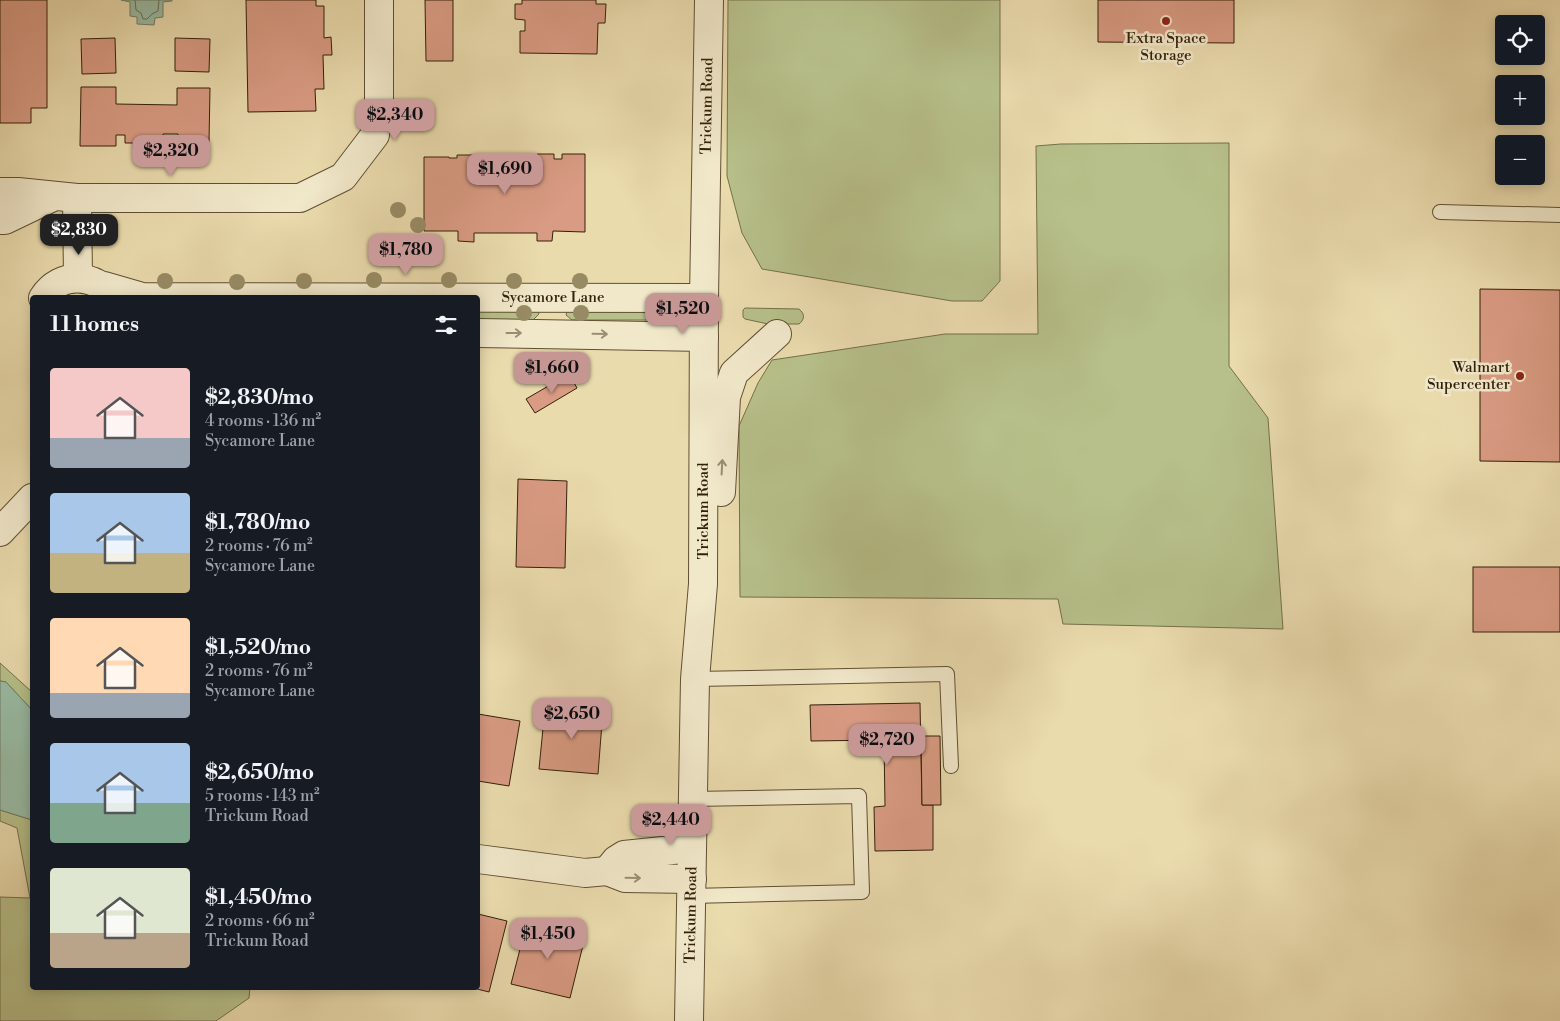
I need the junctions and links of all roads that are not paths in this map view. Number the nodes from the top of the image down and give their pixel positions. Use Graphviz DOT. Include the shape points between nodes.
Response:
graph roads {
  1 [pos="379,0"];
  2 [pos="709,0"];
  3 [pos="0,192"];
  4 [pos="66,197"];
  5 [pos="1440,212"];
  6 [pos="1560,215"];
  7 [pos="0,220"];
  8 [pos="78,277"];
  9 [pos="108,292"];
  10 [pos="46,295"];
  11 [pos="128,295"];
  12 [pos="480,298"];
  13 [pos="704,298"];
  14 [pos="480,333"];
  15 [pos="777,334"];
  16 [pos="704,336"];
  17 [pos="30,500"];
  18 [pos="0,532"];
  19 [pos="702,581"];
  20 [pos="695,679"];
  21 [pos="952,766"];
  22 [pos="693,799"];
  23 [pos="692,848"];
  24 [pos="480,859"];
  25 [pos="607,871"];
  26 [pos="691,887"];
  27 [pos="689,1021"];
  1 -- 4 [label="street" via="379,102 375,135 343,176 300,198"];
  2 -- 13 [label="street, Trickum Road"];
  3 -- 4 [label="street"];
  4 -- 7 [label="street"];
  4 -- 8 [label="street"];
  5 -- 6 [label="lane"];
  8 -- 9 [label="street, Sycamore Lane" via="92,280"];
  8 -- 10 [label="street" via="53,286"];
  9 -- 11 [label="street, Sycamore Lane"];
  12 -- 13 [label="street, Sycamore Lane"];
  13 -- 16 [label="street, Trickum Road"];
  14 -- 16 [label="street, one-way"];
  19 -- 15 [label="street, one-way" via="717,558 726,397 734,373"];
  16 -- 19 [label="street, Trickum Road"];
  17 -- 18 [label="street"];
  19 -- 20 [label="street, Trickum Road"];
  20 -- 21 [label="lane" via="947,674"];
  20 -- 22 [label="street, Trickum Road"];
  22 -- 23 [label="street, Trickum Road"];
  22 -- 26 [label="lane" via="859,796 862,892"];
  23 -- 25 [label="street" via="624,855"];
  23 -- 26 [label="street, Trickum Road"];
  24 -- 25 [label="street" via="585,873"];
  25 -- 26 [label="street, one-way" via="625,878"];
  26 -- 27 [label="street, Trickum Road"];
}
